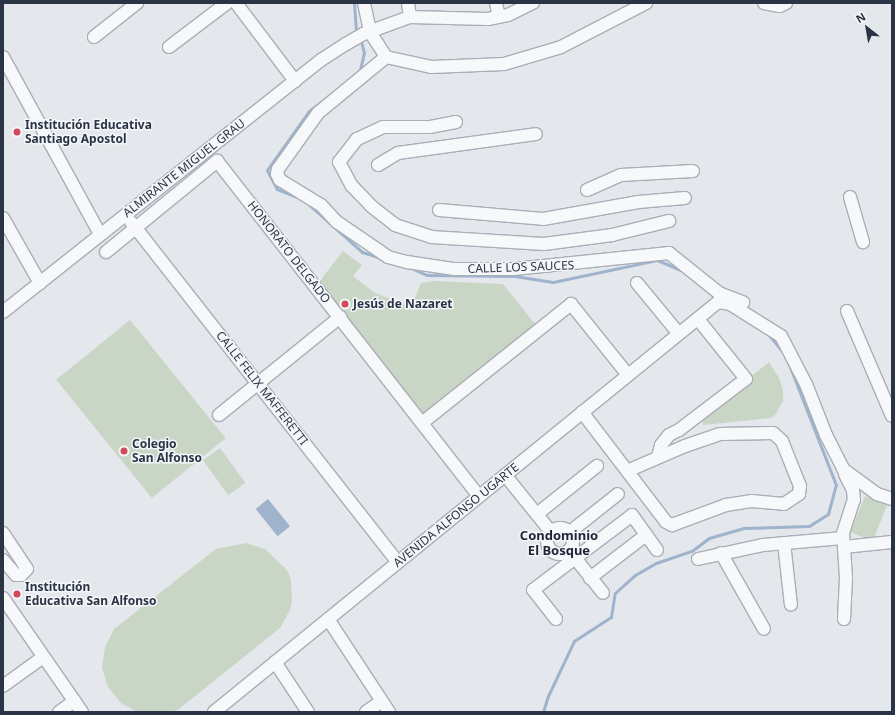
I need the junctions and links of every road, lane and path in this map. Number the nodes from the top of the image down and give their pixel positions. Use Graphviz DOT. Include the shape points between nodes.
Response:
graph roads {
  1 [pos="137,3"];
  2 [pos="227,3"];
  3 [pos="236,3"];
  4 [pos="364,3"];
  5 [pos="408,3"];
  6 [pos="496,3"];
  7 [pos="533,3"];
  8 [pos="646,3"];
  9 [pos="764,3"];
  10 [pos="786,3"];
  11 [pos="410,17"];
  12 [pos="500,17"];
  13 [pos="370,32"];
  14 [pos="94,37"];
  15 [pos="169,47"];
  16 [pos="386,56"];
  17 [pos="3,57"];
  18 [pos="295,81"];
  19 [pos="456,122"];
  20 [pos="536,134"];
  21 [pos="378,165"];
  22 [pos="694,171"];
  23 [pos="586,190"];
  24 [pos="850,197"];
  25 [pos="684,198"];
  26 [pos="439,210"];
  27 [pos="125,215"];
  28 [pos="3,218"];
  29 [pos="669,221"];
  30 [pos="135,228"];
  31 [pos="100,234"];
  32 [pos="863,242"];
  33 [pos="106,252"];
  34 [pos="40,283"];
  35 [pos="637,283"];
  36 [pos="847,311"];
  37 [pos="3,312"];
  38 [pos="340,317"];
  39 [pos="698,319"];
  40 [pos="763,324"];
  41 [pos="679,334"];
  42 [pos="628,375"];
  43 [pos="259,385"];
  44 [pos="582,412"];
  45 [pos="219,415"];
  46 [pos="892,416"];
  47 [pos="422,423"];
  48 [pos="679,430"];
  49 [pos="685,446"];
  50 [pos="658,457"];
  51 [pos="597,466"];
  52 [pos="843,469"];
  53 [pos="627,471"];
  54 [pos="505,475"];
  55 [pos="618,494"];
  56 [pos="479,496"];
  57 [pos="892,499"];
  58 [pos="536,514"];
  59 [pos="551,532"];
  60 [pos="570,532"];
  61 [pos="3,533"];
  62 [pos="646,535"];
  63 [pos="844,542"];
  64 [pos="892,542"];
  65 [pos="784,543"];
  66 [pos="656,550"];
  67 [pos="721,553"];
  68 [pos="572,555"];
  69 [pos="698,559"];
  70 [pos="3,560"];
  71 [pos="398,562"];
  72 [pos="590,578"];
  73 [pos="602,593"];
  74 [pos="3,598"];
  75 [pos="791,605"];
  76 [pos="328,619"];
  77 [pos="556,619"];
  78 [pos="844,619"];
  79 [pos="764,629"];
  80 [pos="43,657"];
  81 [pos="275,662"];
  82 [pos="3,686"];
  83 [pos="74,700"];
  84 [pos="382,701"];
  85 [pos="220,710"];
  86 [pos="59,712"];
  87 [pos="82,712"];
  88 [pos="308,712"];
  89 [pos="366,712"];
  90 [pos="389,712"];
  1 -- 14 [label="street"];
  2 -- 15 [label="street"];
  3 -- 18 [label="street"];
  4 -- 13 [label="street"];
  5 -- 11 [label="street"];
  6 -- 12 [label="street"];
  7 -- 12 [label="street"];
  8 -- 16 [label="street" via="561,47 504,64 431,67"];
  9 -- 10 [label="street" via="780,6"];
  11 -- 12 [label="street"];
  11 -- 13 [label="street, ALMIRANTE MIGUEL GRAU"];
  13 -- 16 [label="street"];
  13 -- 18 [label="street, ALMIRANTE MIGUEL GRAU" via="346,44"];
  16 -- 40 [label="street, CALLE LOS SAUCES" via="318,113 278,168 280,180 320,205 337,222 388,256 454,269 514,270 669,253 719,293 745,303"];
  17 -- 31 [label="street"];
  18 -- 27 [label="street, ALMIRANTE MIGUEL GRAU"];
  19 -- 29 [label="street" via="430,127 383,127 357,139 340,162 352,186 394,225 431,237 544,244 612,235"];
  20 -- 21 [label="street" via="398,153"];
  22 -- 23 [label="street" via="621,175"];
  24 -- 32 [label="street"];
  25 -- 26 [label="street" via="638,202 543,219"];
  27 -- 30 [label="street, CALLE FELIX MAFFERETTI"];
  27 -- 31 [label="street, ALMIRANTE MIGUEL GRAU"];
  28 -- 34 [label="street"];
  30 -- 33 [label="street, HONORATO DELGADO"];
  30 -- 38 [label="street, HONORATO DELGADO" via="217,161"];
  30 -- 43 [label="street, CALLE FELIX MAFFERETTI"];
  31 -- 34 [label="street, ALMIRANTE MIGUEL GRAU"];
  34 -- 37 [label="street, ALMIRANTE MIGUEL GRAU"];
  35 -- 41 [label="street"];
  36 -- 46 [label="street"];
  38 -- 43 [label="street"];
  38 -- 47 [label="street, HONORATO DELGADO"];
  39 -- 40 [label="street, AVENIDA ALFONSO UGARTE" via="718,302 730,304"];
  39 -- 41 [label="street, AVENIDA ALFONSO UGARTE"];
  39 -- 48 [label="street" via="746,379"];
  40 -- 52 [label="street" via="781,336 787,345"];
  41 -- 42 [label="street, AVENIDA ALFONSO UGARTE"];
  42 -- 44 [label="street, AVENIDA ALFONSO UGARTE"];
  42 -- 47 [label="street" via="571,304"];
  43 -- 45 [label="street"];
  43 -- 71 [label="street, CALLE FELIX MAFFERETTI"];
  44 -- 53 [label="street"];
  44 -- 54 [label="street, AVENIDA ALFONSO UGARTE"];
  47 -- 56 [label="street, HONORATO DELGADO"];
  48 -- 49 [label="street"];
  48 -- 50 [label="street" via="669,435 661,445"];
  49 -- 50 [label="street"];
  49 -- 53 [label="street" via="720,434 773,433 782,441 800,486 798,494 784,504 751,501 726,505 672,525 666,522"];
  50 -- 53 [label="street"];
  51 -- 58 [label="street"];
  52 -- 57 [label="street" via="877,494"];
  52 -- 63 [label="street" via="853,490 854,500"];
  54 -- 56 [label="street, AVENIDA ALFONSO UGARTE"];
  54 -- 58 [label="street"];
  55 -- 60 [label="street"];
  56 -- 71 [label="street, AVENIDA ALFONSO UGARTE"];
  58 -- 59 [label="street"];
  59 -- 60 [label="street" via="562,528"];
  59 -- 68 [label="street" via="548,545 553,552"];
  60 -- 68 [label="street" via="574,539"];
  61 -- 70 [label="street" via="27,569 21,575 16,575"];
  62 -- 66 [label="street"];
  62 -- 68 [label="street" via="632,515"];
  62 -- 72 [label="street"];
  63 -- 64 [label="street"];
  63 -- 65 [label="street"];
  63 -- 78 [label="street"];
  65 -- 67 [label="street"];
  65 -- 75 [label="street"];
  67 -- 69 [label="street"];
  67 -- 79 [label="street"];
  68 -- 72 [label="street"];
  68 -- 77 [label="street" via="533,590"];
  71 -- 76 [label="street, AVENIDA ALFONSO UGARTE"];
  72 -- 73 [label="street"];
  74 -- 80 [label="street"];
  76 -- 81 [label="street, AVENIDA ALFONSO UGARTE"];
  76 -- 84 [label="street"];
  80 -- 82 [label="street"];
  80 -- 83 [label="street"];
  81 -- 85 [label="street, AVENIDA ALFONSO UGARTE"];
  81 -- 88 [label="street"];
  83 -- 86 [label="street"];
  83 -- 87 [label="street"];
  84 -- 89 [label="street"];
  84 -- 90 [label="street"];
}
